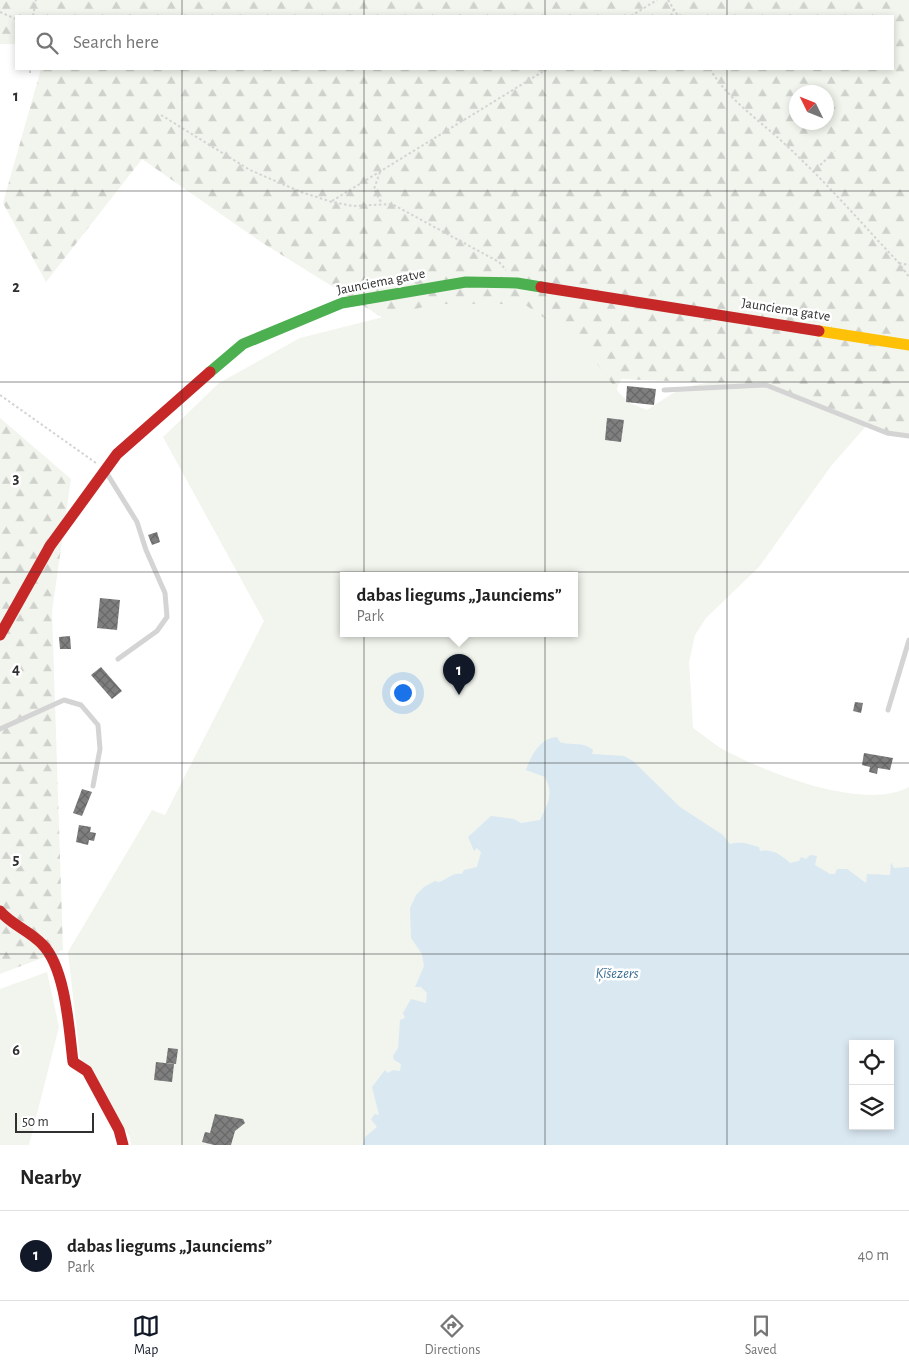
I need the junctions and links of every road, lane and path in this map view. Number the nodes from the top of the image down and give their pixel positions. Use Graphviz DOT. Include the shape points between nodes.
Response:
graph roads {
  1 [pos="36,0"];
  2 [pos="656,0"];
  3 [pos="668,0"];
  4 [pos="674,10"];
  5 [pos="0,12"];
  6 [pos="33,15"];
  7 [pos="633,15"];
  8 [pos="672,15"];
  9 [pos="677,15"];
  10 [pos="15,19"];
  11 [pos="545,70"];
  12 [pos="711,70"];
  13 [pos="161,115"];
  14 [pos="836,151"];
  15 [pos="380,172"];
  16 [pos="813,172"];
  17 [pos="332,202"];
  18 [pos="382,204"];
  19 [pos="899,263"];
  20 [pos="909,266"];
  21 [pos="909,277"];
  22 [pos="517,283"];
  23 [pos="909,345"];
  24 [pos="664,390"];
  25 [pos="0,395"];
  26 [pos="909,436"];
  27 [pos="106,470"];
  28 [pos="0,635"];
  29 [pos="909,640"];
  30 [pos="118,659"];
  31 [pos="888,710"];
  32 [pos="0,729"];
  33 [pos="93,786"];
  34 [pos="0,911"];
  35 [pos="123,1145"];
  1 -- 6 [label="path"];
  2 -- 7 [label="path"];
  3 -- 4 [label="path"];
  4 -- 8 [label="path"];
  4 -- 9 [label="path"];
  5 -- 10 [label="path"];
  11 -- 15 [label="path"];
  12 -- 16 [label="path" via="729,92"];
  13 -- 17 [label="path" via="250,170"];
  14 -- 16 [label="path"];
  15 -- 17 [label="path"];
  15 -- 18 [label="path" via="374,189"];
  16 -- 19 [label="path"];
  17 -- 18 [label="path" via="353,206"];
  18 -- 22 [label="path" via="392,204 499,262"];
  19 -- 20 [label="path"];
  19 -- 21 [label="path"];
  22 -- 23 [label="main road, Jaunciema gatve"];
  22 -- 27 [label="main road, Jaunciema gatve" via="466,282 342,303 243,344 117,454"];
  24 -- 26 [label="lane" via="766,385 888,433"];
  25 -- 27 [label="path"];
  27 -- 28 [label="main road, Jaunciema gatve" via="50,546"];
  27 -- 30 [label="lane" via="107,477 137,522 165,593 167,617 157,630"];
  29 -- 31 [label="lane"];
  32 -- 33 [label="lane" via="64,700 81,705 98,725 100,749"];
  34 -- 35 [label="main road" via="11,925 43,945 58,976 73,1062 88,1071 119,1130"];
}
